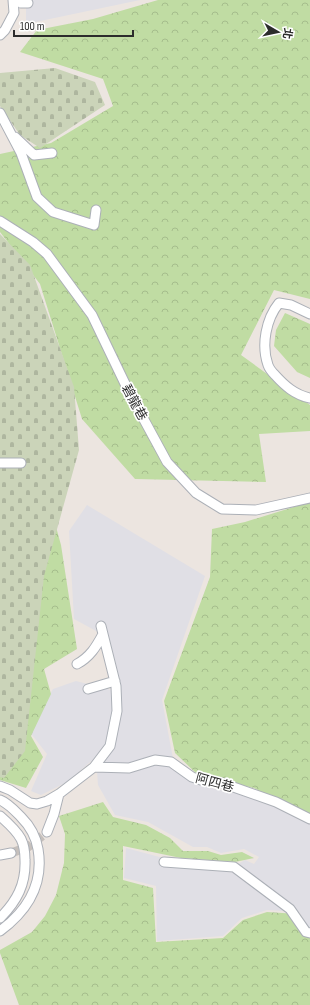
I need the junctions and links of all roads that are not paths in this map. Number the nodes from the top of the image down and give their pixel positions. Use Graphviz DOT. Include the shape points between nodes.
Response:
graph roads {
  1 [pos="13,0"];
  2 [pos="0,35"];
  3 [pos="0,112"];
  4 [pos="10,132"];
  5 [pos="52,153"];
  6 [pos="96,210"];
  7 [pos="0,221"];
  8 [pos="310,314"];
  9 [pos="310,398"];
  10 [pos="0,463"];
  11 [pos="21,463"];
  12 [pos="310,498"];
  13 [pos="77,664"];
  14 [pos="115,681"];
  15 [pos="88,689"];
  16 [pos="94,767"];
  17 [pos="0,786"];
  18 [pos="59,794"];
  19 [pos="0,800"];
  20 [pos="0,816"];
  21 [pos="310,819"];
  22 [pos="46,832"];
  23 [pos="11,854"];
  24 [pos="0,855"];
  25 [pos="164,862"];
  26 [pos="0,918"];
  27 [pos="0,931"];
  28 [pos="310,933"];
  1 -- 2 [label="street" via="14,13"];
  3 -- 4 [label="street"];
  4 -- 5 [label="street" via="34,155"];
  4 -- 6 [label="street" via="37,197 53,212 94,225"];
  7 -- 12 [label="street, 碧龍巷" via="47,254 92,315 129,392 167,462 196,493 222,509 256,510"];
  8 -- 9 [label="street" via="291,305 279,304 272,311 264,347 268,366 285,386 301,396"];
  10 -- 11 [label="street"];
  13 -- 14 [label="street" via="94,651 102,630"];
  14 -- 15 [label="street"];
  14 -- 16 [label="street" via="117,711 112,738 110,746"];
  16 -- 18 [label="street"];
  16 -- 21 [label="street, 阿四巷" via="129,768 155,760 171,762 192,777 222,783 276,802"];
  17 -- 18 [label="street" via="30,803 37,804"];
  18 -- 22 [label="street"];
  19 -- 27 [label="street" via="26,822 36,840 40,868 37,884 29,901"];
  20 -- 26 [label="street" via="22,840 25,852 25,872 20,892"];
  23 -- 24 [label="street"];
  25 -- 28 [label="street" via="234,867 290,909 306,932"];
}
